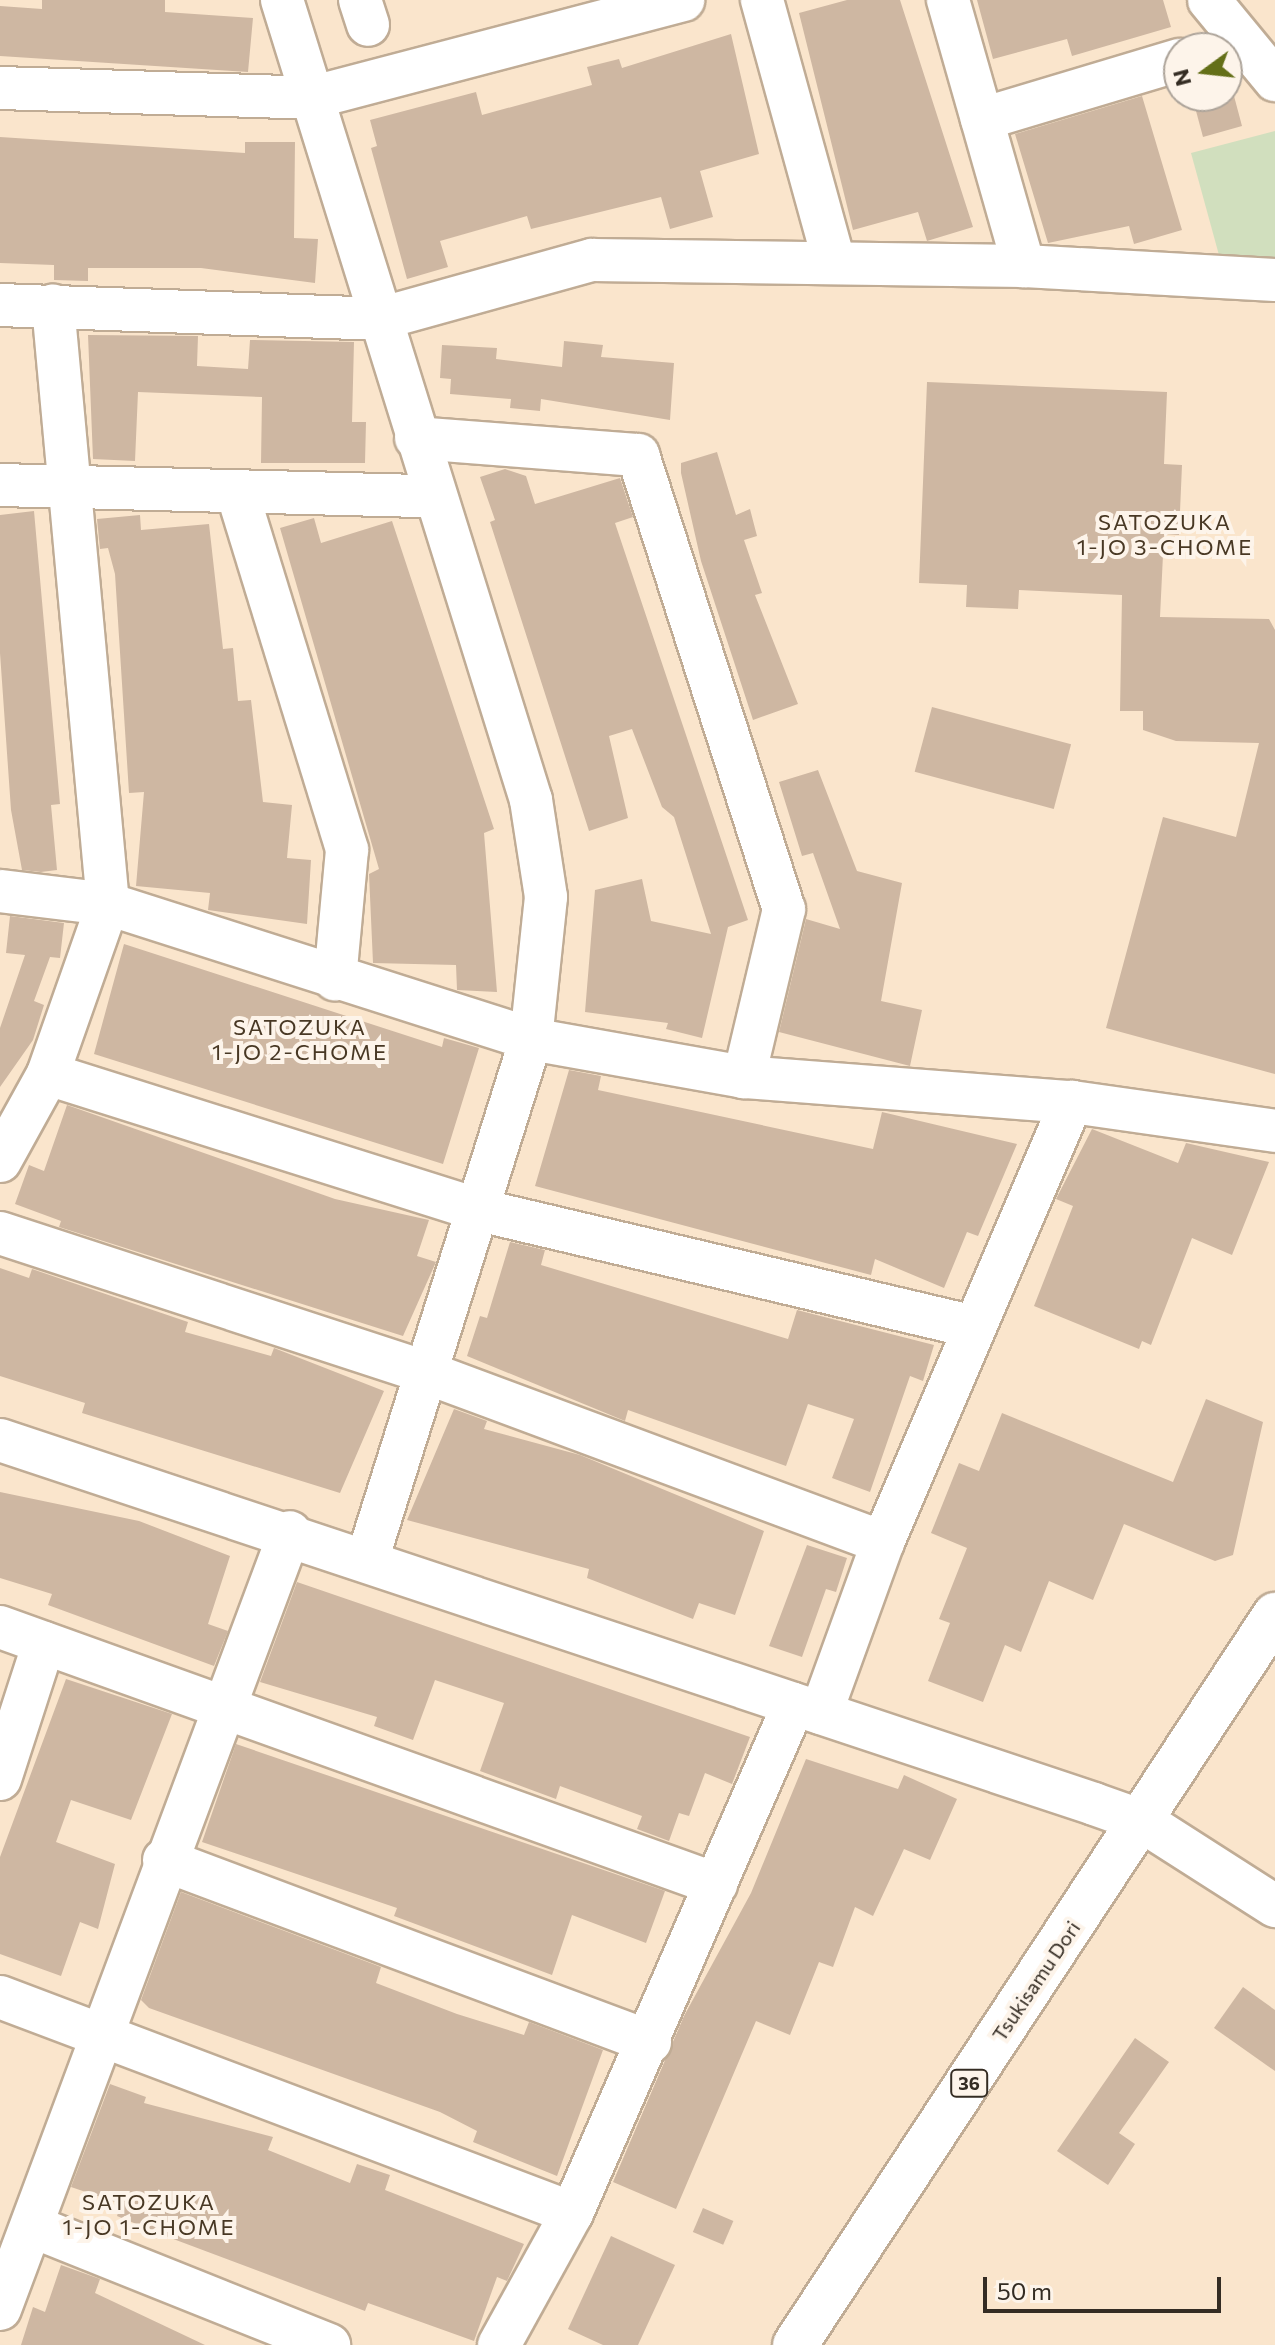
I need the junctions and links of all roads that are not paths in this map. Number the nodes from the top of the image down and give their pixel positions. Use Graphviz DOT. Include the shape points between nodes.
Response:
graph roads {
  1 [pos="282,0"];
  2 [pos="683,0"];
  3 [pos="762,0"];
  4 [pos="948,0"];
  5 [pos="1209,0"];
  6 [pos="1224,32"];
  7 [pos="1243,55"];
  8 [pos="1163,65"];
  9 [pos="1275,80"];
  10 [pos="0,88"];
  11 [pos="310,98"];
  12 [pos="982,119"];
  13 [pos="834,261"];
  14 [pos="1024,266"];
  15 [pos="1275,280"];
  16 [pos="0,305"];
  17 [pos="53,306"];
  18 [pos="379,319"];
  19 [pos="416,438"];
  20 [pos="0,485"];
  21 [pos="71,487"];
  22 [pos="238,495"];
  23 [pos="432,496"];
  24 [pos="0,891"];
  25 [pos="108,904"];
  26 [pos="335,979"];
  27 [pos="531,1039"];
  28 [pos="48,1074"];
  29 [pos="744,1077"];
  30 [pos="1072,1102"];
  31 [pos="1275,1131"];
  32 [pos="0,1161"];
  33 [pos="475,1209"];
  34 [pos="0,1233"];
  35 [pos="974,1327"];
  36 [pos="422,1371"];
  37 [pos="0,1440"];
  38 [pos="290,1532"];
  39 [pos="883,1542"];
  40 [pos="368,1557"];
  41 [pos="1275,1615"];
  42 [pos="0,1627"];
  43 [pos="44,1643"];
  44 [pos="225,1703"];
  45 [pos="808,1708"];
  46 [pos="0,1779"];
  47 [pos="1142,1821"];
  48 [pos="164,1860"];
  49 [pos="716,1884"];
  50 [pos="1275,1906"];
  51 [pos="0,1997"];
  52 [pos="103,2035"];
  53 [pos="650,2042"];
  54 [pos="572,2213"];
  55 [pos="34,2227"];
  56 [pos="0,2309"];
  57 [pos="329,2345"];
  58 [pos="499,2345"];
  59 [pos="795,2345"];
  1 -- 11 [label="street"];
  2 -- 11 [label="street"];
  3 -- 13 [label="street"];
  4 -- 12 [label="street"];
  5 -- 6 [label="street"];
  7 -- 9 [label="street"];
  8 -- 12 [label="street"];
  10 -- 11 [label="street"];
  11 -- 18 [label="street"];
  12 -- 14 [label="street"];
  13 -- 14 [label="street"];
  13 -- 18 [label="street" via="592,260"];
  14 -- 15 [label="street"];
  16 -- 17 [label="street"];
  17 -- 18 [label="street"];
  17 -- 21 [label="street"];
  18 -- 19 [label="street"];
  19 -- 23 [label="street"];
  19 -- 29 [label="street" via="638,455 784,909"];
  20 -- 21 [label="street"];
  21 -- 22 [label="street"];
  21 -- 25 [label="street"];
  22 -- 23 [label="street"];
  22 -- 26 [label="street" via="347,850"];
  23 -- 27 [label="street" via="531,800 546,897"];
  24 -- 25 [label="street"];
  25 -- 26 [label="street"];
  25 -- 28 [label="street"];
  26 -- 27 [label="street"];
  27 -- 29 [label="street"];
  27 -- 33 [label="street"];
  28 -- 32 [label="street"];
  28 -- 33 [label="street"];
  29 -- 30 [label="street"];
  30 -- 31 [label="street"];
  30 -- 35 [label="street"];
  33 -- 35 [label="street"];
  33 -- 36 [label="street"];
  34 -- 36 [label="street"];
  35 -- 39 [label="street"];
  36 -- 39 [label="street"];
  36 -- 40 [label="street"];
  37 -- 38 [label="street"];
  38 -- 40 [label="street"];
  38 -- 44 [label="street"];
  39 -- 45 [label="street"];
  40 -- 45 [label="street"];
  41 -- 47 [label="highway, Tsukisamu Dori / 36"];
  42 -- 43 [label="street"];
  43 -- 44 [label="street"];
  43 -- 46 [label="street"];
  44 -- 48 [label="street"];
  44 -- 49 [label="street"];
  45 -- 47 [label="street"];
  45 -- 49 [label="street"];
  47 -- 50 [label="street"];
  47 -- 59 [label="highway, Tsukisamu Dori / 36"];
  48 -- 52 [label="street"];
  48 -- 53 [label="street"];
  49 -- 53 [label="street"];
  51 -- 52 [label="street"];
  52 -- 54 [label="street"];
  52 -- 55 [label="street"];
  53 -- 54 [label="street"];
  54 -- 58 [label="street"];
  55 -- 56 [label="street"];
  55 -- 57 [label="street"];
}
